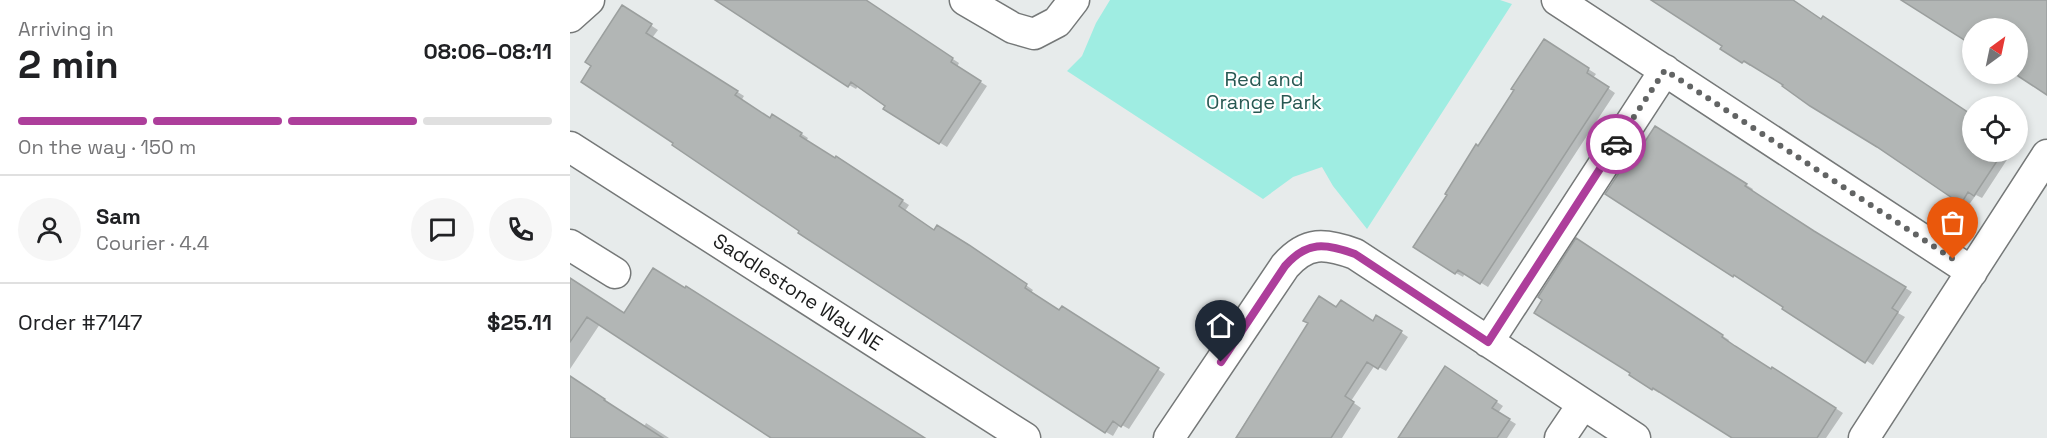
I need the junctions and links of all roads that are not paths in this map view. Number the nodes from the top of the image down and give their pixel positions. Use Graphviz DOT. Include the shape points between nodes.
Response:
graph roads {
  1 [pos="589,0"];
  2 [pos="965,0"];
  3 [pos="1074,0"];
  4 [pos="1557,0"];
  5 [pos="570,17"];
  6 [pos="1665,70"];
  7 [pos="570,147"];
  8 [pos="2047,155"];
  9 [pos="570,245"];
  10 [pos="1972,272"];
  11 [pos="615,273"];
  12 [pos="1488,342"];
  13 [pos="1583,404"];
  14 [pos="1025,438"];
  15 [pos="1170,438"];
  16 [pos="1560,438"];
  17 [pos="1635,438"];
  18 [pos="1864,438"];
  1 -- 5 [label="street"];
  2 -- 3 [label="street" via="1013,28 1034,34 1057,22"];
  4 -- 6 [label="street"];
  6 -- 10 [label="street"];
  6 -- 12 [label="street"];
  7 -- 14 [label="street, Saddlestone Way NE"];
  8 -- 10 [label="street"];
  9 -- 11 [label="street"];
  10 -- 18 [label="street"];
  12 -- 13 [label="street"];
  12 -- 15 [label="street" via="1355,254 1331,246 1305,249 1285,266"];
  13 -- 16 [label="street"];
  13 -- 17 [label="street"];
}
